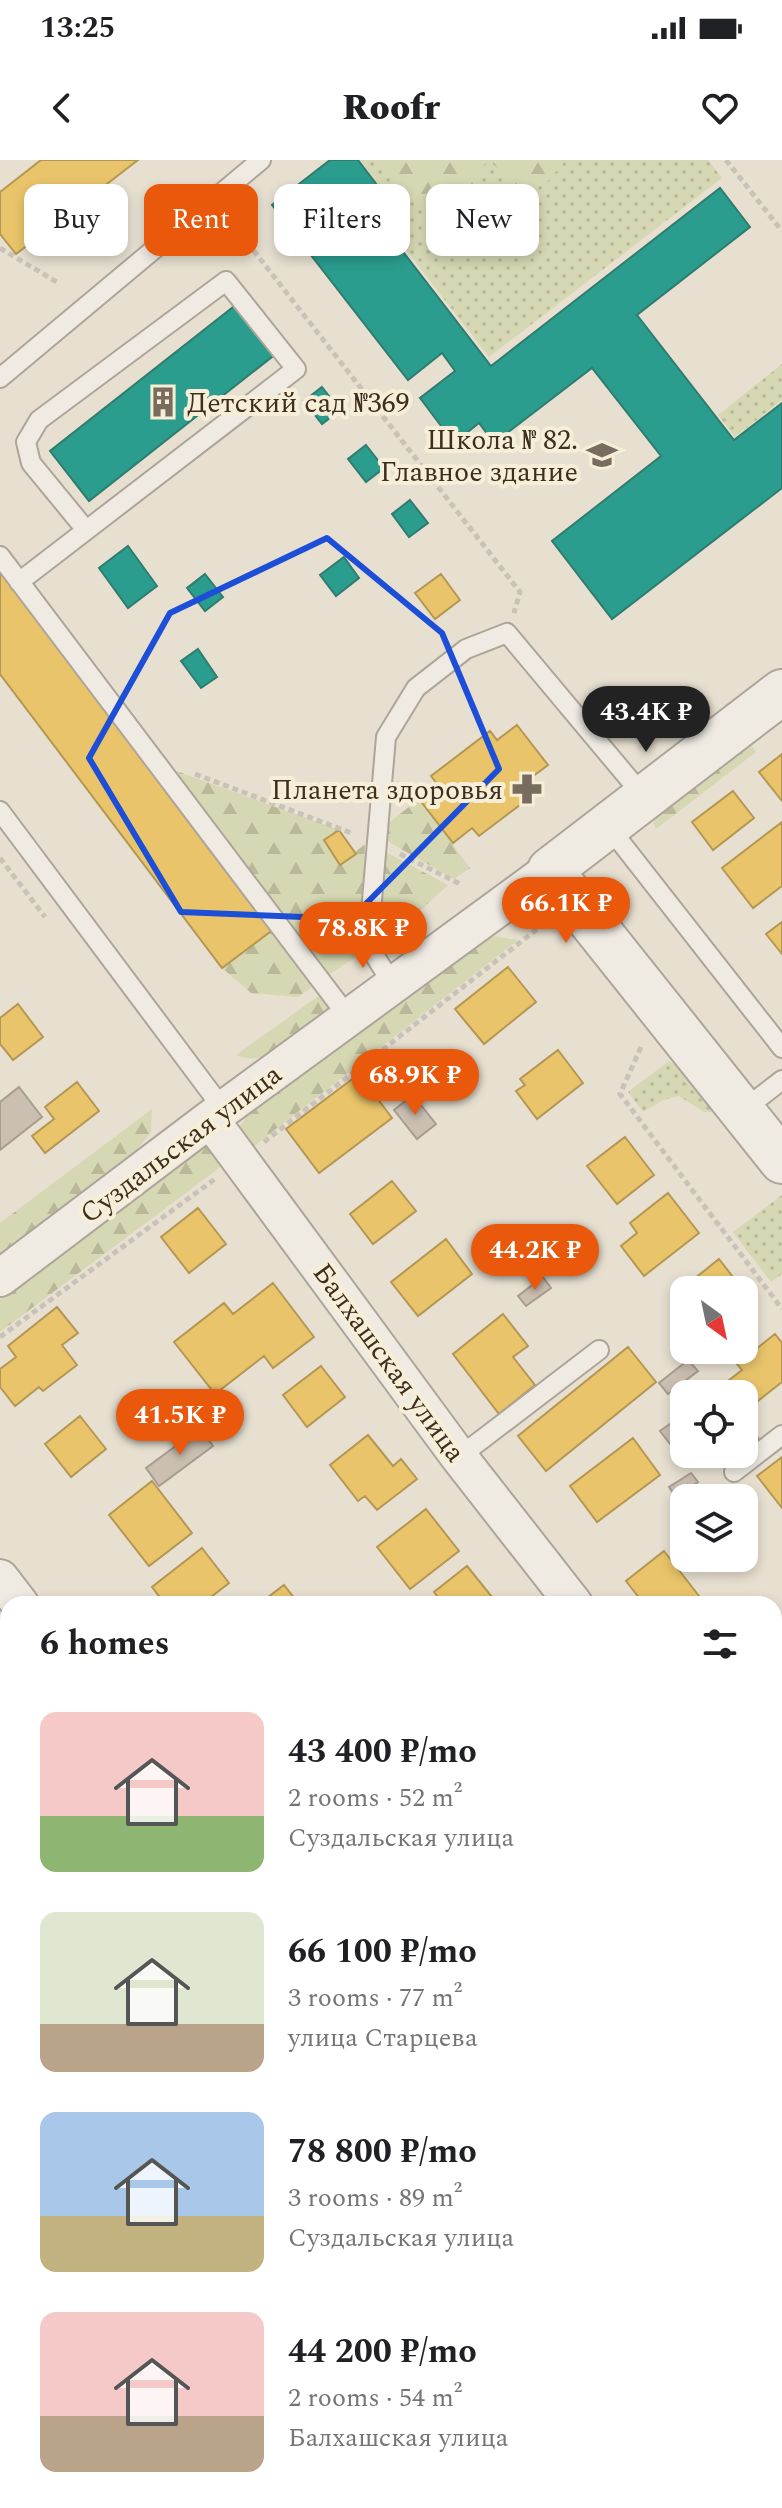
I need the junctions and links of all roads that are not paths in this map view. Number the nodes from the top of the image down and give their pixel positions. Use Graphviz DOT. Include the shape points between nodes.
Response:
graph roads {
  1 [pos="261,160"];
  2 [pos="0,378"];
  3 [pos="86,530"];
  4 [pos="0,556"];
  5 [pos="19,582"];
  6 [pos="782,692"];
  7 [pos="645,798"];
  8 [pos="0,811"];
  9 [pos="608,826"];
  10 [pos="550,870"];
  11 [pos="393,985"];
  12 [pos="349,1018"];
  13 [pos="782,1048"];
  14 [pos="782,1080"];
  15 [pos="742,1111"];
  16 [pos="216,1114"];
  17 [pos="782,1161"];
  18 [pos="0,1278"];
  19 [pos="599,1350"];
  20 [pos="782,1435"];
  21 [pos="459,1457"];
  22 [pos="734,1472"];
  23 [pos="0,1578"];
  24 [pos="14,1596"];
  25 [pos="568,1596"];
  1 -- 2 [label="lane"];
  3 -- 3 [label="lane" via="296,369 226,281 39,420 26,442 31,463"];
  3 -- 5 [label="lane"];
  4 -- 5 [label="lane"];
  5 -- 12 [label="lane"];
  6 -- 7 [label="street, Суздальская улица"];
  7 -- 9 [label="street, Суздальская улица"];
  7 -- 11 [label="lane" via="507,633 466,649 416,688 386,737 370,944"];
  8 -- 16 [label="lane, Балхашская улица"];
  9 -- 10 [label="street, Суздальская улица"];
  9 -- 13 [label="lane"];
  10 -- 11 [label="street, Суздальская улица"];
  10 -- 15 [label="street"];
  11 -- 12 [label="street, Суздальская улица"];
  12 -- 16 [label="street, Суздальская улица"];
  14 -- 15 [label="lane"];
  15 -- 17 [label="street"];
  16 -- 18 [label="street, Суздальская улица"];
  16 -- 21 [label="street, Балхашская улица" via="241,1160"];
  19 -- 21 [label="lane"];
  20 -- 22 [label="lane"];
  21 -- 25 [label="street, Балхашская улица"];
  23 -- 24 [label="street"];
}
